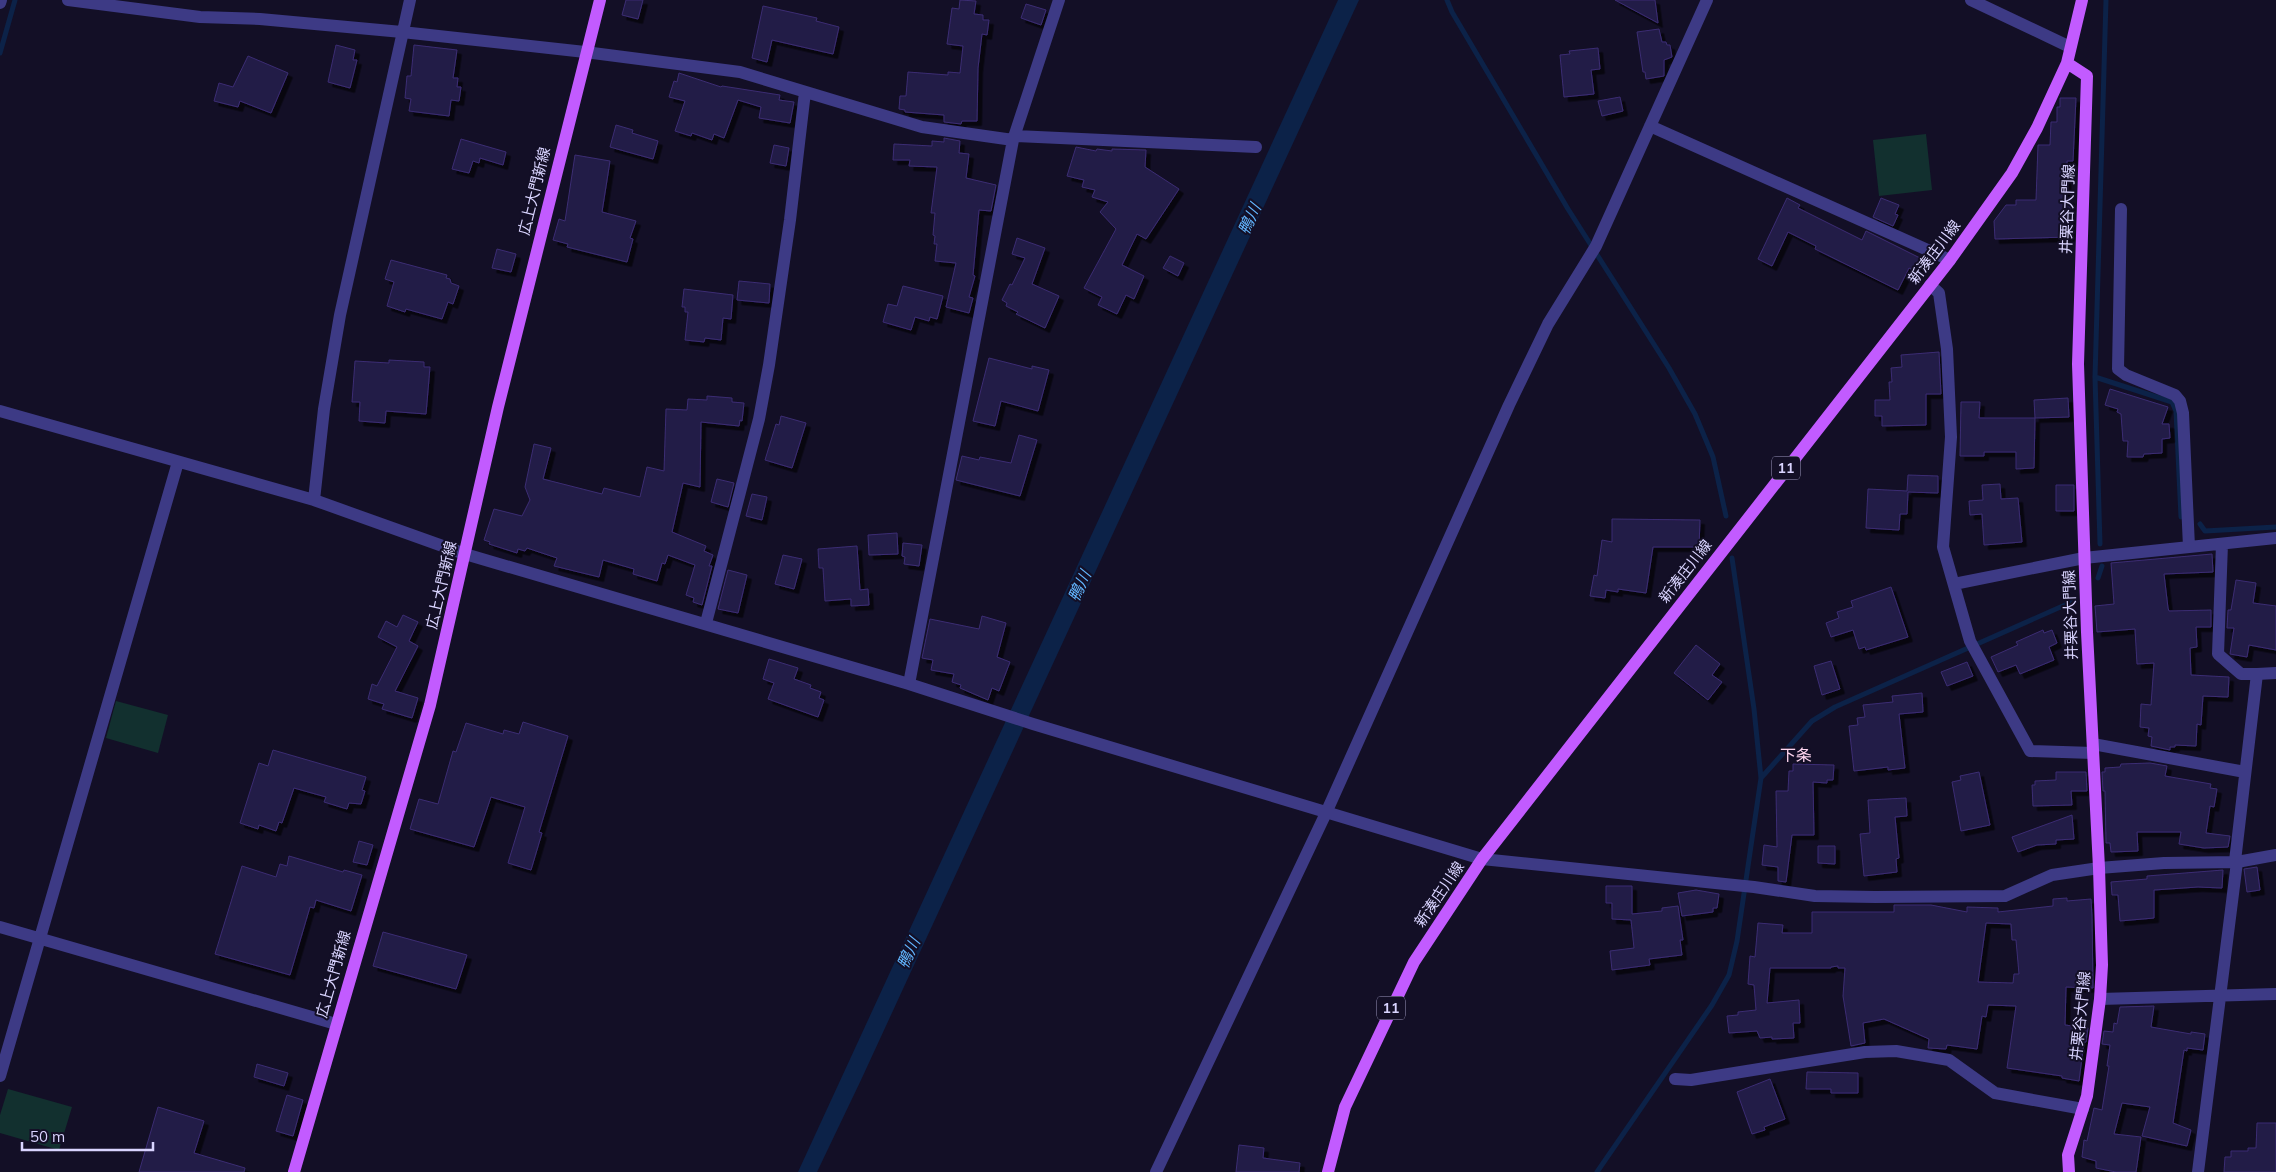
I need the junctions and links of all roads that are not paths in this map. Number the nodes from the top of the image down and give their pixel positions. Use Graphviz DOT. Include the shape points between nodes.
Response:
graph roads {
  1 [pos="68,0"];
  2 [pos="410,0"];
  3 [pos="600,0"];
  4 [pos="1059,0"];
  5 [pos="1706,0"];
  6 [pos="1971,0"];
  7 [pos="2082,0"];
  8 [pos="402,32"];
  9 [pos="2070,47"];
  10 [pos="586,52"];
  11 [pos="2067,63"];
  12 [pos="805,92"];
  13 [pos="1650,126"];
  14 [pos="1013,138"];
  15 [pos="1256,147"];
  16 [pos="2121,209"];
  17 [pos="1950,260"];
  18 [pos="1930,285"];
  19 [pos="0,411"];
  20 [pos="178,462"];
  21 [pos="314,500"];
  22 [pos="2276,538"];
  23 [pos="2222,544"];
  24 [pos="2189,547"];
  25 [pos="465,554"];
  26 [pos="2084,558"];
  27 [pos="1954,584"];
  28 [pos="706,623"];
  29 [pos="2276,673"];
  30 [pos="2258,674"];
  31 [pos="909,684"];
  32 [pos="2093,748"];
  33 [pos="2245,772"];
  34 [pos="1326,813"];
  35 [pos="2276,855"];
  36 [pos="1482,859"];
  37 [pos="2236,862"];
  38 [pos="2099,868"];
  39 [pos="0,928"];
  40 [pos="38,938"];
  41 [pos="2276,994"];
  42 [pos="2221,997"];
  43 [pos="2100,999"];
  44 [pos="336,1024"];
  45 [pos="0,1076"];
  46 [pos="1675,1080"];
  47 [pos="2083,1109"];
  48 [pos="294,1172"];
  49 [pos="1156,1172"];
  50 [pos="1328,1172"];
  51 [pos="2069,1172"];
  52 [pos="2198,1172"];
  1 -- 8 [label="street" via="200,17"];
  2 -- 8 [label="street"];
  3 -- 10 [label="main road, 広上大門新線"];
  4 -- 14 [label="street"];
  5 -- 13 [label="street"];
  6 -- 9 [label="street"];
  7 -- 9 [label="main road, 新湊庄川線 / 11"];
  8 -- 10 [label="street"];
  8 -- 21 [label="street" via="340,315 324,409"];
  9 -- 11 [label="main road, 新湊庄川線 / 11"];
  10 -- 12 [label="street" via="740,72"];
  10 -- 25 [label="main road, 広上大門新線"];
  11 -- 17 [label="main road, 新湊庄川線 / 11" via="2012,173"];
  11 -- 26 [label="main road, 井栗谷大門線" via="2087,76 2078,364"];
  12 -- 14 [label="street" via="922,128"];
  12 -- 28 [label="street" via="790,220 759,419"];
  13 -- 17 [label="street"];
  13 -- 34 [label="street" via="1596,246 1548,324 1509,405"];
  14 -- 15 [label="street"];
  14 -- 31 [label="street"];
  16 -- 24 [label="street" via="2118,369 2175,395 2180,401"];
  17 -- 18 [label="main road, 新湊庄川線 / 11"];
  18 -- 27 [label="street" via="1939,293 1947,349 1951,437 1944,547"];
  18 -- 36 [label="main road, 新湊庄川線 / 11"];
  19 -- 20 [label="street"];
  20 -- 21 [label="street"];
  20 -- 40 [label="street"];
  21 -- 25 [label="street"];
  22 -- 23 [label="street"];
  23 -- 24 [label="street"];
  23 -- 30 [label="street" via="2218,654 2241,674"];
  24 -- 26 [label="street"];
  25 -- 28 [label="street"];
  25 -- 44 [label="main road, 広上大門新線" via="430,705"];
  26 -- 27 [label="street"];
  26 -- 32 [label="main road, 井栗谷大門線"];
  27 -- 32 [label="street" via="1970,641 2030,751"];
  28 -- 31 [label="street"];
  29 -- 30 [label="street"];
  30 -- 33 [label="street"];
  31 -- 34 [label="street"];
  32 -- 33 [label="street"];
  32 -- 38 [label="main road, 井栗谷大門線"];
  33 -- 37 [label="street"];
  34 -- 36 [label="street"];
  34 -- 49 [label="street"];
  35 -- 37 [label="street"];
  36 -- 38 [label="street" via="1816,896 2005,896 2052,875"];
  36 -- 50 [label="main road, 新湊庄川線 / 11" via="1410,970 1345,1107"];
  37 -- 38 [label="street"];
  37 -- 42 [label="street"];
  38 -- 43 [label="main road, 井栗谷大門線"];
  39 -- 40 [label="street"];
  40 -- 44 [label="street"];
  40 -- 45 [label="street"];
  41 -- 42 [label="street"];
  42 -- 43 [label="street"];
  42 -- 52 [label="street"];
  43 -- 47 [label="main road, 井栗谷大門線"];
  44 -- 48 [label="main road, 広上大門新線"];
  46 -- 47 [label="street" via="1865,1052 1896,1052 1948,1060 1995,1093"];
  47 -- 51 [label="main road, 井栗谷大門線" via="2068,1155"];
}
